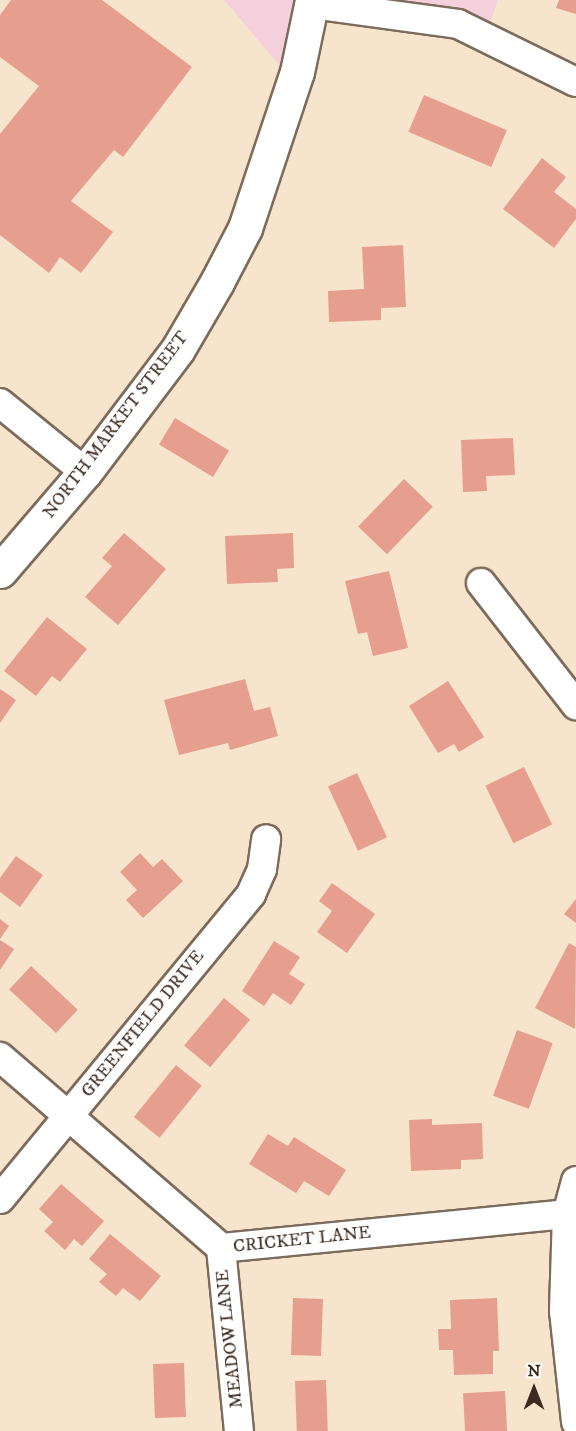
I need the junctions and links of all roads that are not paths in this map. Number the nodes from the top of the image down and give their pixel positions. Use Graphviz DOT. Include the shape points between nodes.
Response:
graph roads {
  1 [pos="312,2"];
  2 [pos="576,82"];
  3 [pos="0,403"];
  4 [pos="86,472"];
  5 [pos="0,571"];
  6 [pos="481,583"];
  7 [pos="576,705"];
  8 [pos="266,839"];
  9 [pos="0,1057"];
  10 [pos="69,1114"];
  11 [pos="576,1181"];
  12 [pos="0,1199"];
  13 [pos="567,1214"];
  14 [pos="221,1248"];
  15 [pos="576,1422"];
  16 [pos="239,1431"];
  1 -- 2 [label="street" via="458,24"];
  1 -- 4 [label="street, NORTH MARKET STREET" via="297,72 245,228 178,349"];
  3 -- 4 [label="street"];
  4 -- 5 [label="street, NORTH MARKET STREET"];
  6 -- 7 [label="street"];
  8 -- 10 [label="street, GREENFIELD DRIVE" via="262,869 251,894"];
  9 -- 10 [label="street, CRICKET LANE"];
  10 -- 12 [label="street, GREENFIELD DRIVE"];
  10 -- 14 [label="street, CRICKET LANE"];
  11 -- 13 [label="street"];
  13 -- 14 [label="street, CRICKET LANE"];
  13 -- 15 [label="street" via="564,1311"];
  14 -- 16 [label="street, MEADOW LANE"];
}
